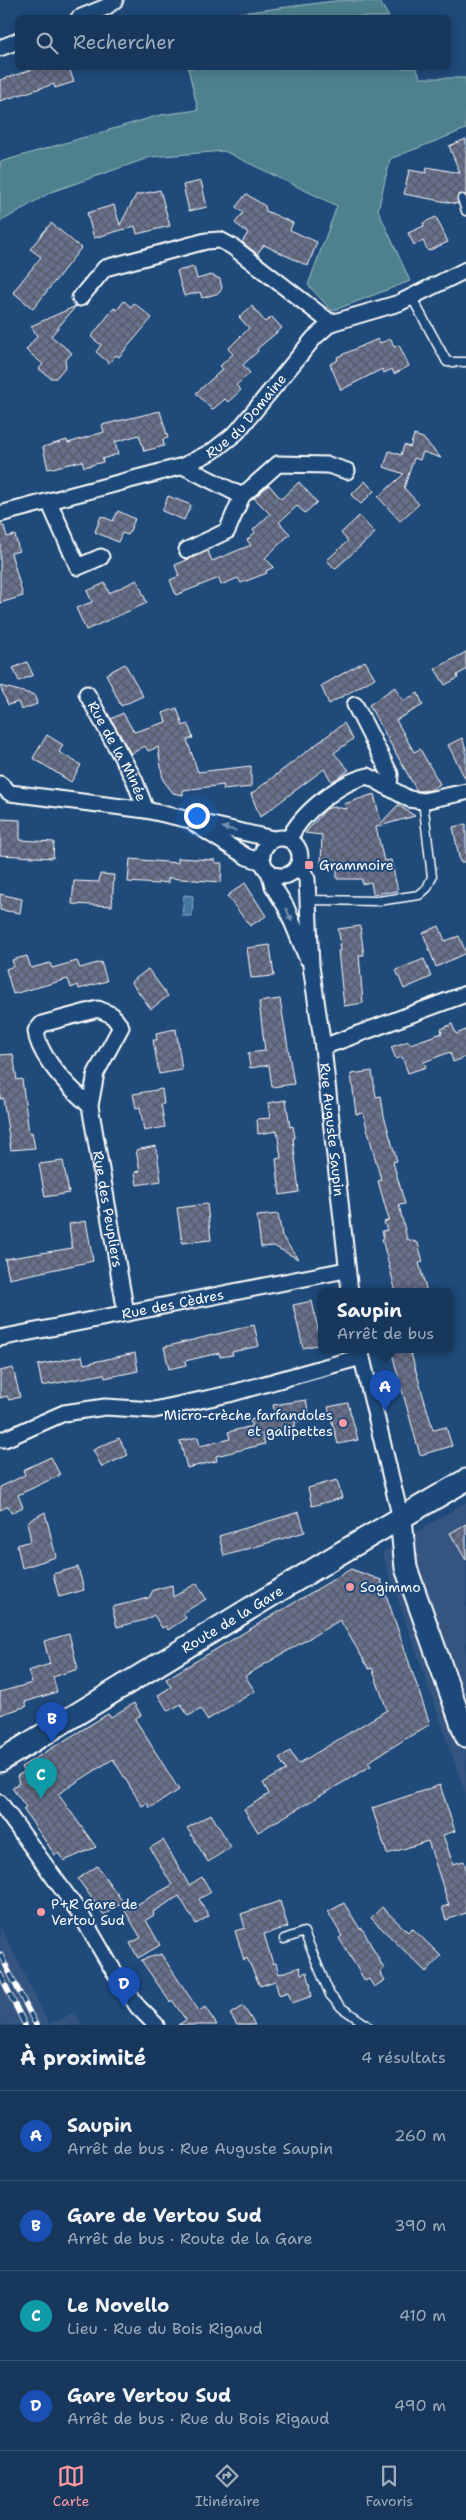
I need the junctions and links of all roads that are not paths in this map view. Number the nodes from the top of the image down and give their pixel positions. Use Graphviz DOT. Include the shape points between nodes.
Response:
graph roads {
  1 [pos="115,0"];
  2 [pos="86,15"];
  3 [pos="15,42"];
  4 [pos="0,48"];
  5 [pos="462,199"];
  6 [pos="466,211"];
  7 [pos="466,270"];
  8 [pos="80,298"];
  9 [pos="412,298"];
  10 [pos="331,324"];
  11 [pos="466,362"];
  12 [pos="183,466"];
  13 [pos="347,471"];
  14 [pos="242,496"];
  15 [pos="49,502"];
  16 [pos="0,514"];
  17 [pos="187,550"];
  18 [pos="101,557"];
  19 [pos="87,694"];
  20 [pos="355,705"];
  21 [pos="0,784"];
  22 [pos="389,788"];
  23 [pos="466,792"];
  24 [pos="423,801"];
  25 [pos="146,810"];
  26 [pos="185,818"];
  27 [pos="273,839"];
  28 [pos="289,840"];
  29 [pos="299,864"];
  30 [pos="266,866"];
  31 [pos="309,900"];
  32 [pos="311,966"];
  33 [pos="466,994"];
  34 [pos="323,1047"];
  35 [pos="90,1106"];
  36 [pos="346,1270"];
  37 [pos="349,1288"];
  38 [pos="126,1313"];
  39 [pos="0,1338"];
  40 [pos="360,1354"];
  41 [pos="0,1439"];
  42 [pos="466,1480"];
  43 [pos="401,1519"];
  44 [pos="466,1736"];
  45 [pos="0,1761"];
  46 [pos="0,1803"];
  47 [pos="284,1939"];
  48 [pos="156,2025"];
  49 [pos="367,2025"];
  1 -- 2 [label="street"];
  3 -- 4 [label="street"];
  5 -- 6 [label="lane"];
  7 -- 9 [label="street, Rue du Domaine"];
  8 -- 10 [label="street" via="106,268 220,240"];
  9 -- 10 [label="street, Rue du Domaine"];
  9 -- 11 [label="lane" via="447,362"];
  10 -- 12 [label="street, Rue du Domaine" via="314,338 237,432 213,451"];
  12 -- 14 [label="street"];
  12 -- 15 [label="street, Rue du Domaine"];
  13 -- 14 [label="street" via="328,465 278,464"];
  14 -- 17 [label="street" via="227,531"];
  15 -- 16 [label="street, Rue du Domaine"];
  15 -- 18 [label="street" via="78,567"];
  19 -- 25 [label="street, Rue de la Minée" via="134,779"];
  20 -- 22 [label="street" via="390,774"];
  21 -- 25 [label="street, Rue de la Minée" via="10,793"];
  22 -- 24 [label="street" via="408,799"];
  22 -- 28 [label="street" via="368,776 355,779 307,814 294,828"];
  23 -- 24 [label="street"];
  24 -- 31 [label="lane" via="432,877 419,895 378,901"];
  25 -- 26 [label="street, Rue de la Minée"];
  27 -- 26 [label="street, Rue de la Minée, one-way"];
  26 -- 30 [label="street, Rue de la Minée"];
  27 -- 28 [label="street"];
  27 -- 30 [label="street" via="265,846"];
  28 -- 29 [label="street" via="297,847"];
  29 -- 30 [label="street" via="286,875"];
  29 -- 31 [label="street, Rue Auguste Saupin" via="306,879"];
  30 -- 32 [label="street, Rue Auguste Saupin, one-way"];
  31 -- 32 [label="street, Rue Auguste Saupin"];
  32 -- 34 [label="street, Rue Auguste Saupin"];
  33 -- 34 [label="street"];
  34 -- 36 [label="street, Rue Auguste Saupin"];
  35 -- 35 [label="street, Rue des Peupliers" via="96,1073 121,1027 112,1015 98,1009 42,1024 36,1031 36,1042 69,1087"];
  35 -- 38 [label="street, Rue des Peupliers"];
  36 -- 37 [label="street, Rue Auguste Saupin"];
  36 -- 38 [label="street, Rue des Cèdres"];
  38 -- 39 [label="street, Rue des Cèdres"];
  40 -- 41 [label="street" via="229,1394 154,1410 105,1407 64,1413"];
  40 -- 43 [label="street"];
  42 -- 43 [label="main road, Route de la Gare"];
  43 -- 44 [label="main road" via="406,1568"];
  43 -- 45 [label="main road, Route de la Gare"];
  46 -- 48 [label="street" via="81,1915 138,2006"];
  47 -- 49 [label="lane" via="304,1932 330,1995 342,2008"];
}
